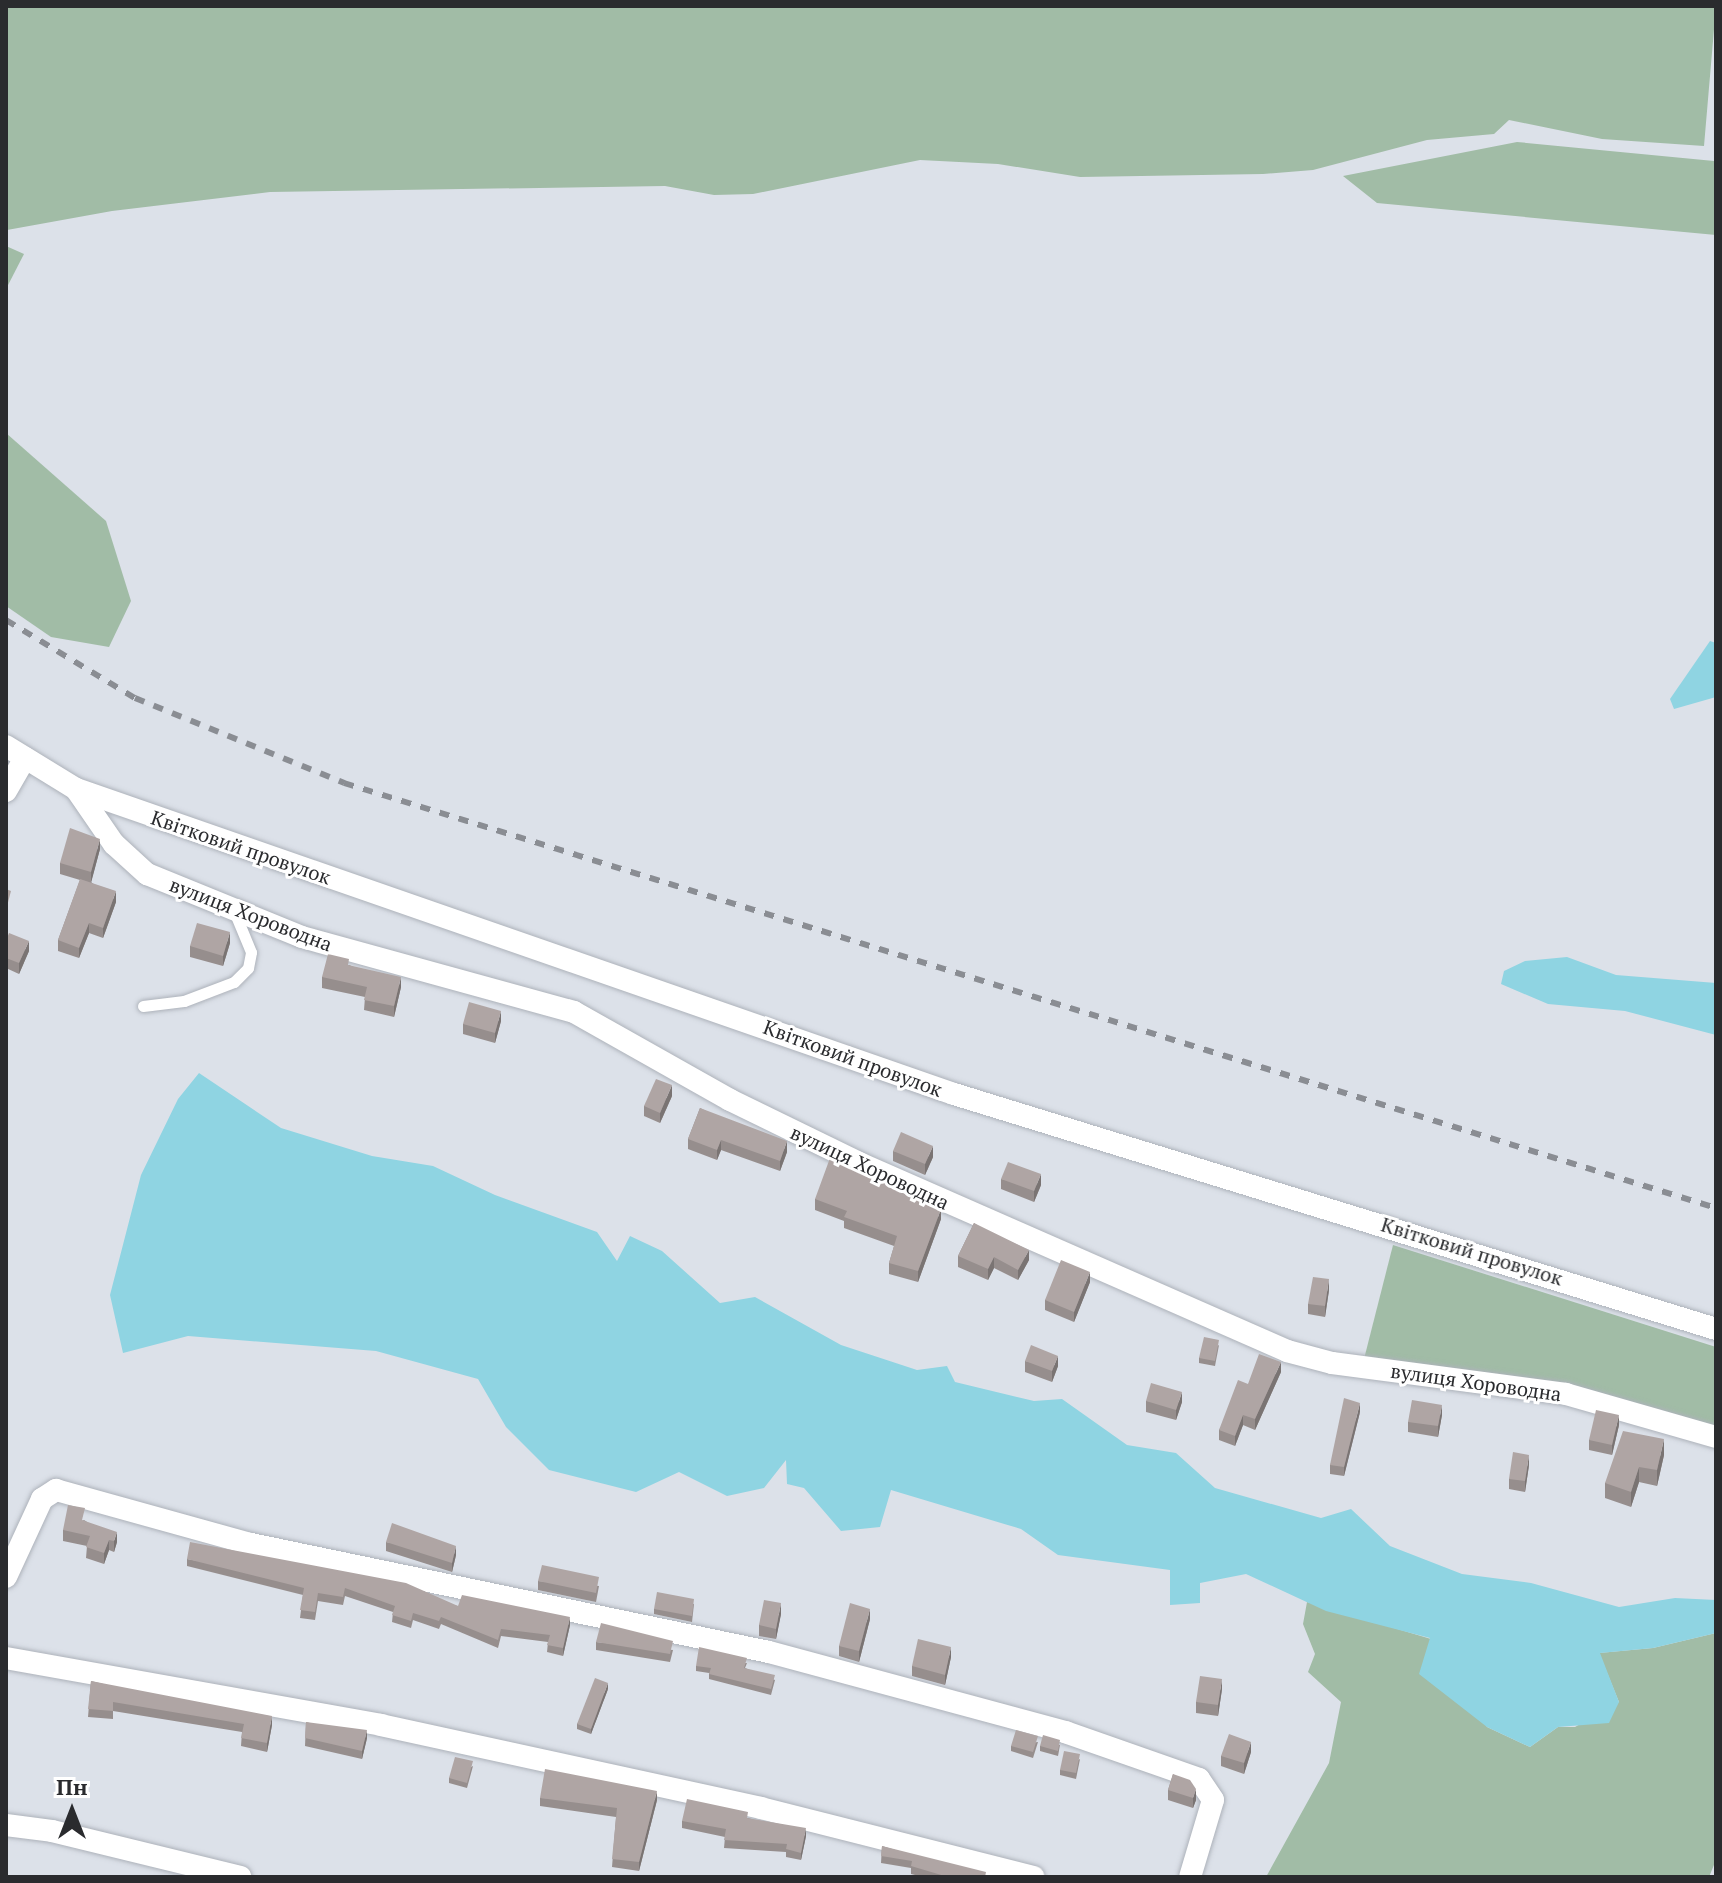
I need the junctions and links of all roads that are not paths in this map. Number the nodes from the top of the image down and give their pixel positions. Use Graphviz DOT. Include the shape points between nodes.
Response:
graph roads {
  1 [pos="16,752"];
  2 [pos="76,789"];
  3 [pos="6,791"];
  4 [pos="234,911"];
  5 [pos="143,1006"];
  6 [pos="1716,1329"];
  7 [pos="1716,1437"];
  8 [pos="6,1577"];
  9 [pos="6,1658"];
  10 [pos="6,1825"];
  11 [pos="240,1877"];
  12 [pos="1033,1877"];
  13 [pos="1190,1877"];
  1 -- 2 [label="street, Квітковий провулок"];
  1 -- 3 [label="street"];
  2 -- 4 [label="street, вулиця Хороводна" via="127,859 147,874"];
  2 -- 6 [label="street, Квітковий провулок" via="954,1094"];
  4 -- 5 [label="lane" via="251,952 248,968 234,982 184,1001"];
  4 -- 7 [label="street, вулиця Хороводна" via="302,937 592,1019 730,1100 859,1163 1287,1351 1332,1363 1566,1394"];
  8 -- 13 [label="street" via="42,1499 56,1490 251,1544 769,1652 1065,1732 1199,1779 1213,1800"];
  9 -- 12 [label="street" via="397,1728 761,1808"];
  10 -- 11 [label="street" via="52,1831"];
}
